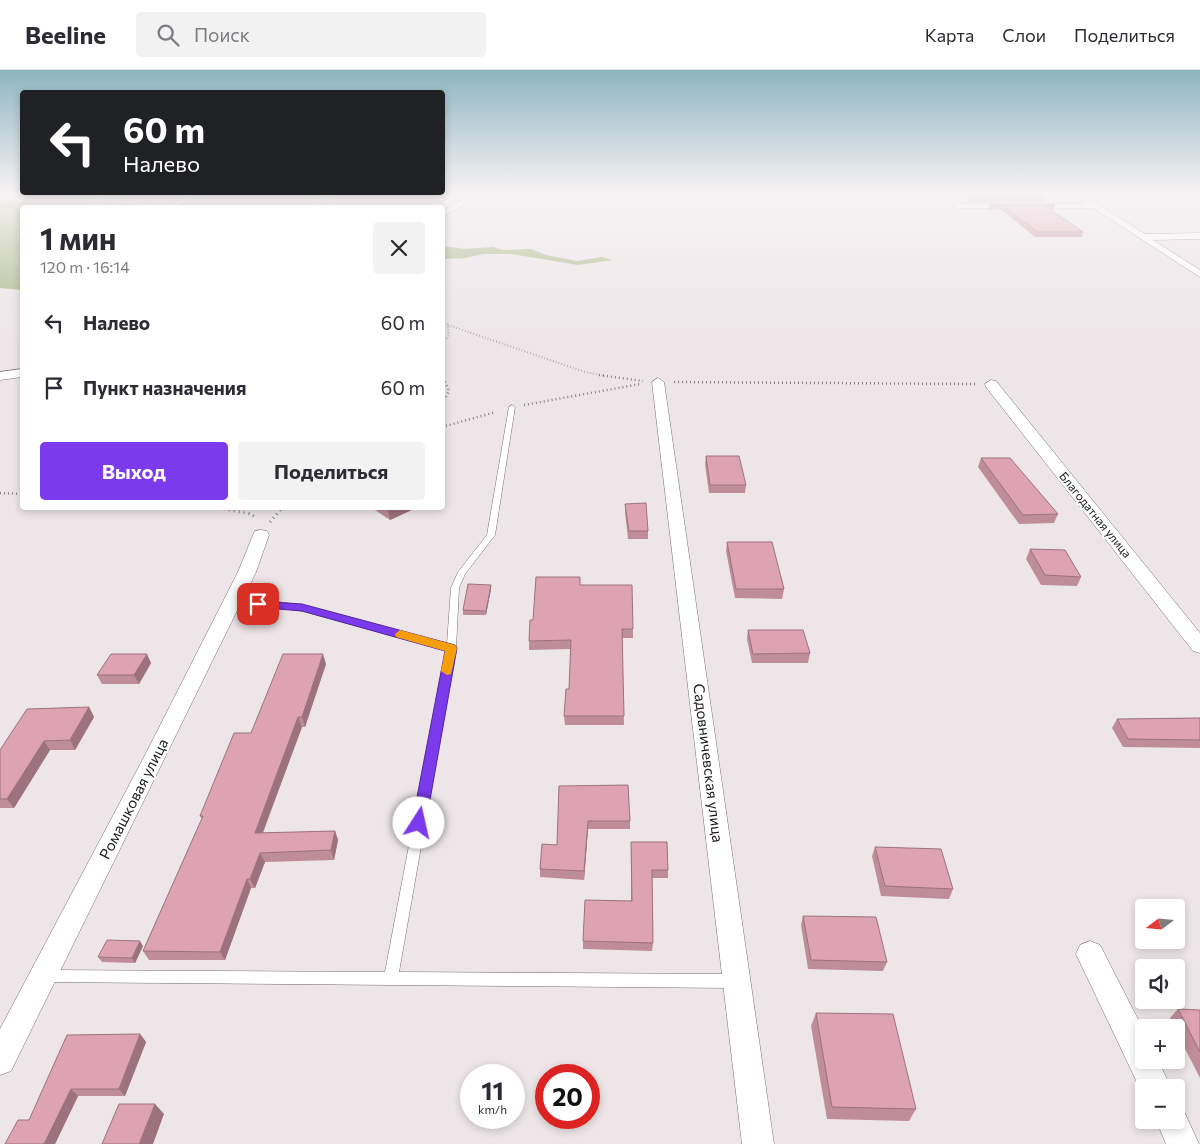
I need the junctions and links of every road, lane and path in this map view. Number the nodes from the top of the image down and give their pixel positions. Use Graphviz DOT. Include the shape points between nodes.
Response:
graph roads {
  1 [pos="1150,242"];
  2 [pos="1200,274"];
  3 [pos="445,323"];
  4 [pos="448,325"];
  5 [pos="445,340"];
  6 [pos="20,374"];
  7 [pos="0,376"];
  8 [pos="445,381"];
  9 [pos="658,382"];
  10 [pos="991,384"];
  11 [pos="445,398"];
  12 [pos="512,407"];
  13 [pos="445,426"];
  14 [pos="0,493"];
  15 [pos="20,494"];
  16 [pos="230,510"];
  17 [pos="260,535"];
  18 [pos="231,604"];
  19 [pos="1200,646"];
  20 [pos="451,648"];
  21 [pos="1090,954"];
  22 [pos="43,976"];
  23 [pos="391,978"];
  24 [pos="736,981"];
  25 [pos="0,1060"];
  26 [pos="1152,1079"];
  27 [pos="1176,1129"];
  28 [pos="758,1144"];
  29 [pos="1184,1144"];
  1 -- 2 [label="street"];
  3 -- 4 [label="path"];
  4 -- 5 [label="path" via="449,334"];
  4 -- 9 [label="path" via="585,372 617,379"];
  6 -- 7 [label="street"];
  8 -- 11 [label="path" via="449,390"];
  9 -- 10 [label="path"];
  9 -- 12 [label="path"];
  9 -- 24 [label="street, Садовничевская улица"];
  10 -- 19 [label="street, Благодатная улица"];
  12 -- 13 [label="path"];
  12 -- 20 [label="lane" via="492,535 460,574 455,588"];
  14 -- 15 [label="path"];
  16 -- 17 [label="path" via="251,514 258,520"];
  17 -- 18 [label="street, Ромашковая улица"];
  18 -- 20 [label="lane" via="302,608"];
  18 -- 22 [label="street, Ромашковая улица"];
  20 -- 23 [label="lane"];
  21 -- 26 [label="street"];
  22 -- 23 [label="lane"];
  22 -- 25 [label="street, Ромашковая улица"];
  23 -- 24 [label="lane"];
  24 -- 28 [label="street, Садовничевская улица"];
  27 -- 29 [label="street"];
}
